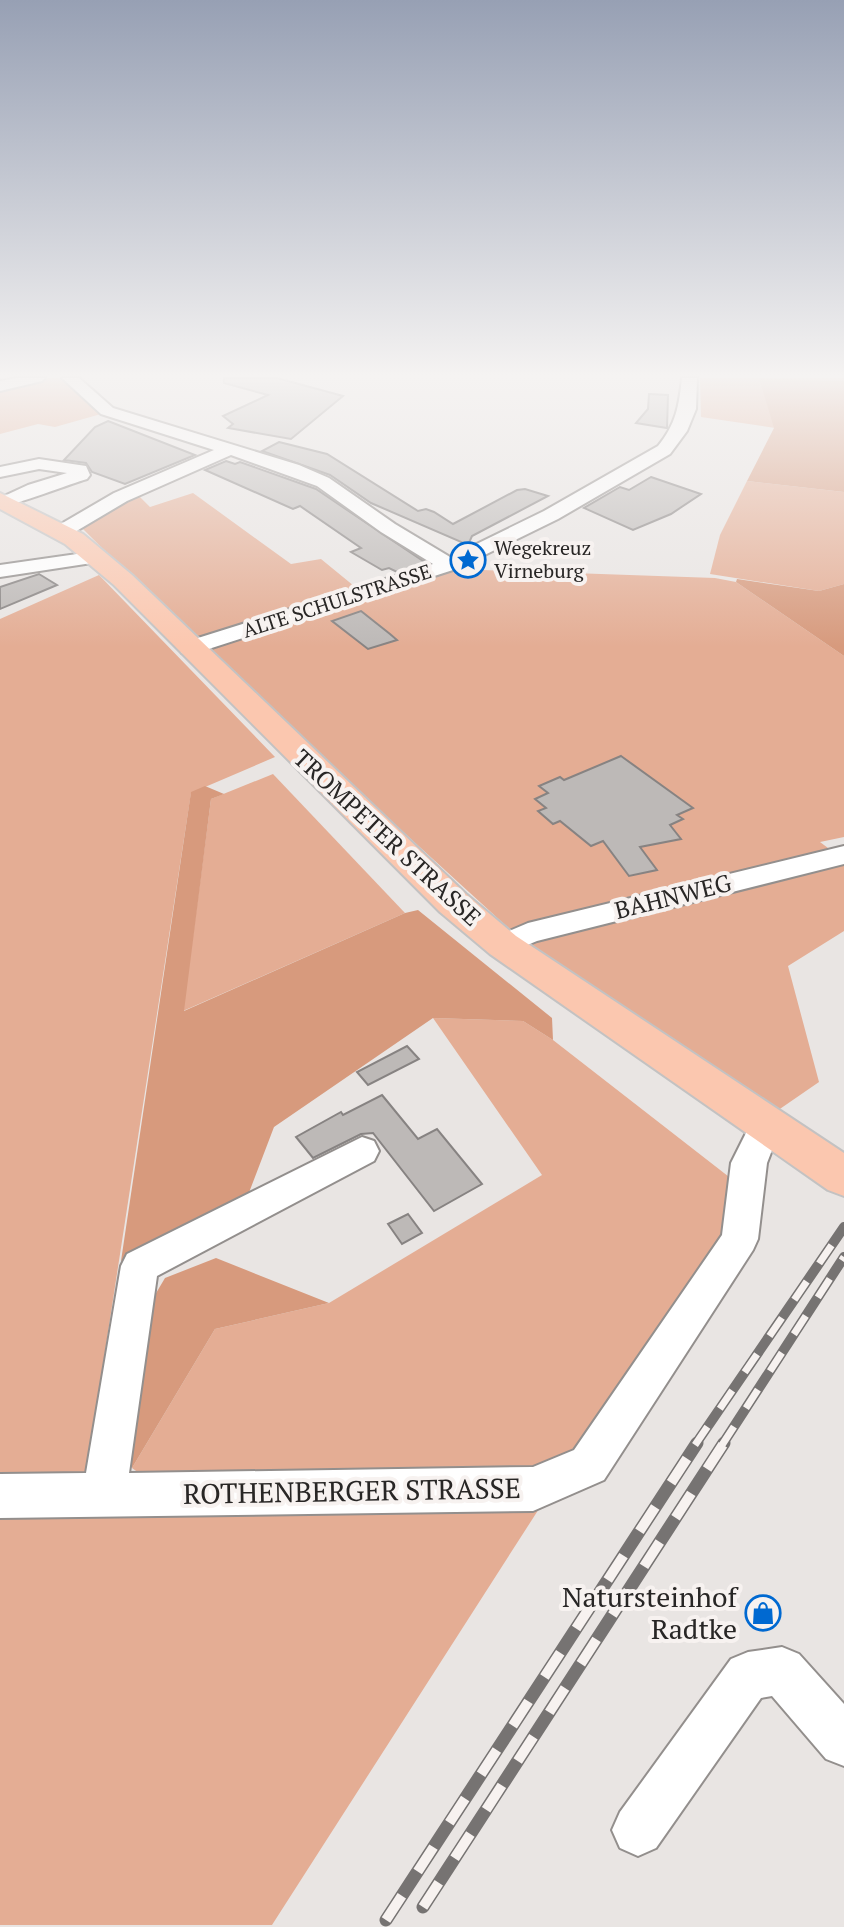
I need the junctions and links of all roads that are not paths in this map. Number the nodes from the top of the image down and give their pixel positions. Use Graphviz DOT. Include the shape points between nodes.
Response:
graph roads {
  1 [pos="20,468"];
  2 [pos="66,468"];
  3 [pos="186,468"];
  4 [pos="289,468"];
  5 [pos="633,468"];
  6 [pos="0,472"];
  7 [pos="94,478"];
  8 [pos="129,492"];
  9 [pos="3,501"];
  10 [pos="61,532"];
  11 [pos="98,557"];
  12 [pos="449,565"];
  13 [pos="0,571"];
  14 [pos="190,648"];
  15 [pos="839,861"];
  16 [pos="503,945"];
  17 [pos="786,1139"];
  18 [pos="362,1151"];
  19 [pos="844,1177"];
  20 [pos="104,1493"];
  21 [pos="0,1496"];
  22 [pos="844,1741"];
  23 [pos="638,1830"];
  1 -- 6 [label="street"];
  2 -- 7 [label="street"];
  3 -- 8 [label="street"];
  4 -- 12 [label="street" via="323,482"];
  5 -- 12 [label="street, ALTE SCHULSTRASSE"];
  7 -- 8 [label="street"];
  7 -- 9 [label="street" via="34,489"];
  8 -- 10 [label="street"];
  9 -- 10 [label="main road, TROMPETER STRASSE"];
  10 -- 11 [label="main road, TROMPETER STRASSE"];
  11 -- 13 [label="street"];
  11 -- 14 [label="main road, TROMPETER STRASSE"];
  12 -- 14 [label="street, ALTE SCHULSTRASSE"];
  14 -- 16 [label="main road, TROMPETER STRASSE" via="442,893"];
  15 -- 16 [label="street, BAHNWEG" via="528,933"];
  16 -- 17 [label="main road, TROMPETER STRASSE"];
  17 -- 19 [label="main road, TROMPETER STRASSE"];
  17 -- 20 [label="street, ROTHENBERGER STRASSE" via="759,1141 749,1163 740,1239 589,1465 533,1489"];
  18 -- 20 [label="street" via="140,1266"];
  20 -- 21 [label="street, ROTHENBERGER STRASSE"];
  22 -- 23 [label="street" via="782,1671 748,1676"];
}
